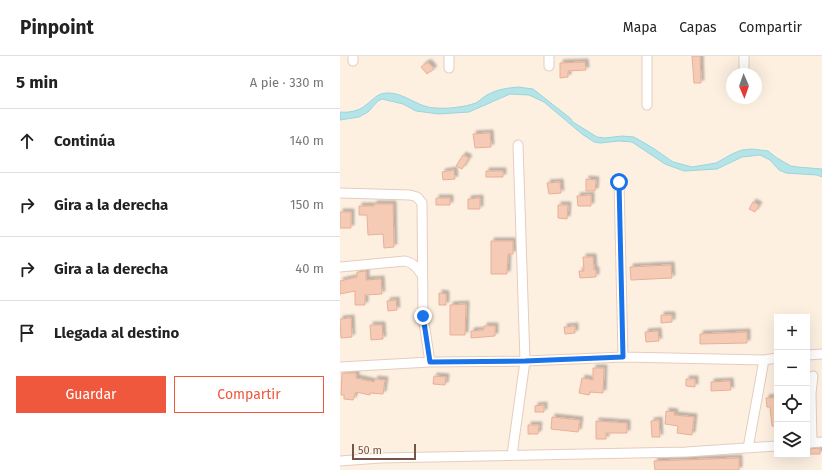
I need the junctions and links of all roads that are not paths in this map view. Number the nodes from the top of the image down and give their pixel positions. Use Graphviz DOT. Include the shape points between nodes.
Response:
graph roads {
  1 [pos="449,56"];
  2 [pos="549,56"];
  3 [pos="647,56"];
  4 [pos="744,56"];
  5 [pos="549,66"];
  6 [pos="449,68"];
  7 [pos="744,68"];
  8 [pos="647,105"];
  9 [pos="518,145"];
  10 [pos="619,182"];
  11 [pos="340,193"];
  12 [pos="340,267"];
  13 [pos="422,275"];
  14 [pos="822,354"];
  15 [pos="810,355"];
  16 [pos="623,357"];
  17 [pos="774,358"];
  18 [pos="764,360"];
  19 [pos="525,361"];
  20 [pos="430,362"];
  21 [pos="340,367"];
  22 [pos="813,376"];
  23 [pos="809,422"];
  24 [pos="822,442"];
  25 [pos="810,443"];
  26 [pos="774,446"];
  27 [pos="748,448"];
  28 [pos="512,455"];
  29 [pos="340,460"];
  1 -- 6 [label="street"];
  2 -- 5 [label="street"];
  3 -- 8 [label="street"];
  4 -- 7 [label="street"];
  9 -- 19 [label="street"];
  10 -- 16 [label="street"];
  11 -- 13 [label="street" via="417,197 422,203"];
  12 -- 13 [label="street" via="405,261 411,262"];
  13 -- 20 [label="street" via="423,316"];
  14 -- 15 [label="street"];
  16 -- 18 [label="street"];
  16 -- 19 [label="street"];
  17 -- 18 [label="street"];
  18 -- 27 [label="street"];
  19 -- 20 [label="street"];
  19 -- 28 [label="street"];
  20 -- 21 [label="street"];
  22 -- 23 [label="street"];
  24 -- 25 [label="street"];
  26 -- 27 [label="street"];
  27 -- 28 [label="street" via="686,452"];
  28 -- 29 [label="street"];
}
